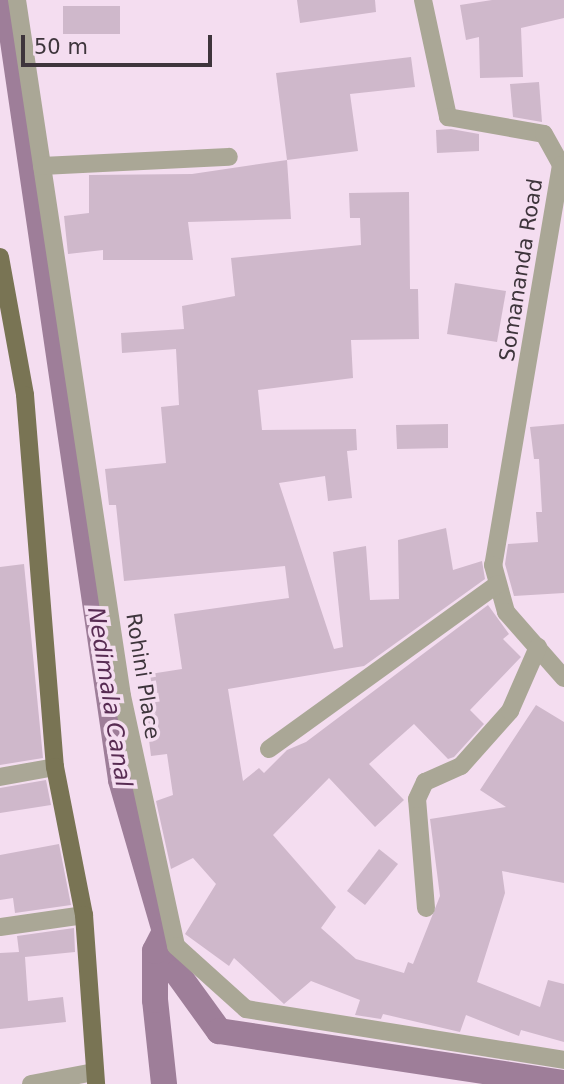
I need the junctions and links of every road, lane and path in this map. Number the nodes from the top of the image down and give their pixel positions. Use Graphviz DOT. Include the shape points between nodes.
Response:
graph roads {
  1 [pos="16,0"];
  2 [pos="423,0"];
  3 [pos="229,157"];
  4 [pos="42,166"];
  5 [pos="0,257"];
  6 [pos="498,584"];
  7 [pos="538,647"];
  8 [pos="564,678"];
  9 [pos="269,749"];
  10 [pos="55,767"];
  11 [pos="0,777"];
  12 [pos="426,908"];
  13 [pos="84,915"];
  14 [pos="0,927"];
  15 [pos="564,1060"];
  16 [pos="95,1078"];
  17 [pos="31,1084"];
  1 -- 4 [label="street, Rohini Place"];
  2 -- 6 [label="street, Somananda Road" via="448,117 544,134 561,165 495,549"];
  3 -- 4 [label="street"];
  4 -- 15 [label="street, Rohini Place" via="122,696 176,946 246,1009"];
  5 -- 10 [label="main road" via="24,395"];
  6 -- 7 [label="street" via="506,612"];
  6 -- 9 [label="street"];
  7 -- 8 [label="street"];
  7 -- 12 [label="street" via="510,711 461,766 425,782 418,799"];
  10 -- 11 [label="street"];
  10 -- 13 [label="main road"];
  13 -- 14 [label="street"];
  13 -- 16 [label="main road"];
  16 -- 17 [label="street"];
}
